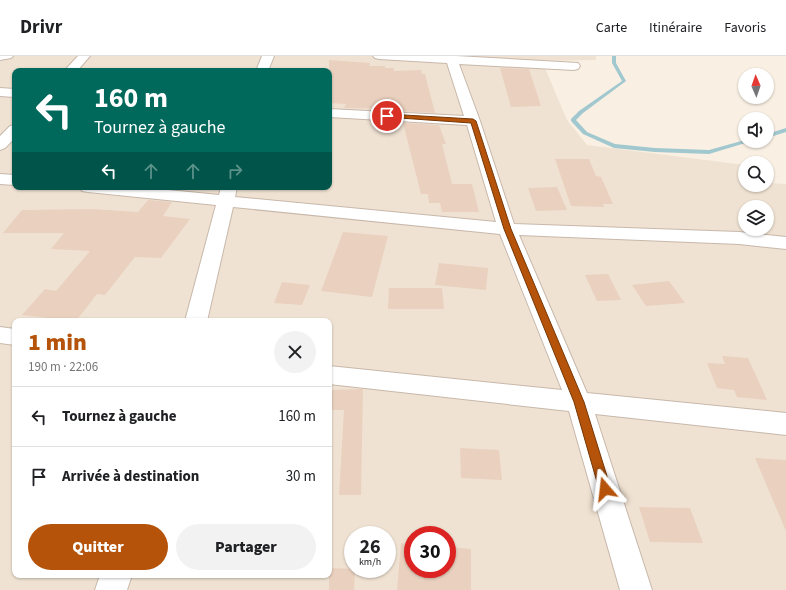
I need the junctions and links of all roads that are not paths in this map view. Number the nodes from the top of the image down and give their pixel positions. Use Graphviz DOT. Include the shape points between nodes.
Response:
graph roads {
  1 [pos="7,56"];
  2 [pos="84,56"];
  3 [pos="268,56"];
  4 [pos="379,56"];
  5 [pos="0,57"];
  6 [pos="451,58"];
  7 [pos="574,66"];
  8 [pos="73,68"];
  9 [pos="263,68"];
  10 [pos="0,92"];
  11 [pos="12,92"];
  12 [pos="332,113"];
  13 [pos="473,121"];
  14 [pos="12,132"];
  15 [pos="0,145"];
  16 [pos="0,179"];
  17 [pos="12,180"];
  18 [pos="158,190"];
  19 [pos="228,193"];
  20 [pos="507,229"];
  21 [pos="786,243"];
  22 [pos="197,318"];
  23 [pos="0,335"];
  24 [pos="12,337"];
  25 [pos="332,375"];
  26 [pos="579,402"];
  27 [pos="786,424"];
  28 [pos="115,578"];
  29 [pos="111,590"];
  30 [pos="636,590"];
  1 -- 5 [label="street"];
  2 -- 8 [label="street"];
  3 -- 9 [label="street"];
  4 -- 6 [label="street"];
  6 -- 7 [label="street"];
  6 -- 13 [label="street"];
  10 -- 11 [label="street"];
  12 -- 13 [label="street"];
  13 -- 20 [label="street"];
  14 -- 15 [label="street"];
  16 -- 17 [label="street"];
  18 -- 19 [label="street"];
  19 -- 20 [label="street"];
  19 -- 22 [label="street"];
  20 -- 21 [label="street" via="740,238"];
  20 -- 26 [label="street"];
  23 -- 24 [label="street"];
  25 -- 26 [label="street"];
  26 -- 27 [label="street"];
  26 -- 30 [label="street"];
  28 -- 29 [label="street"];
}
